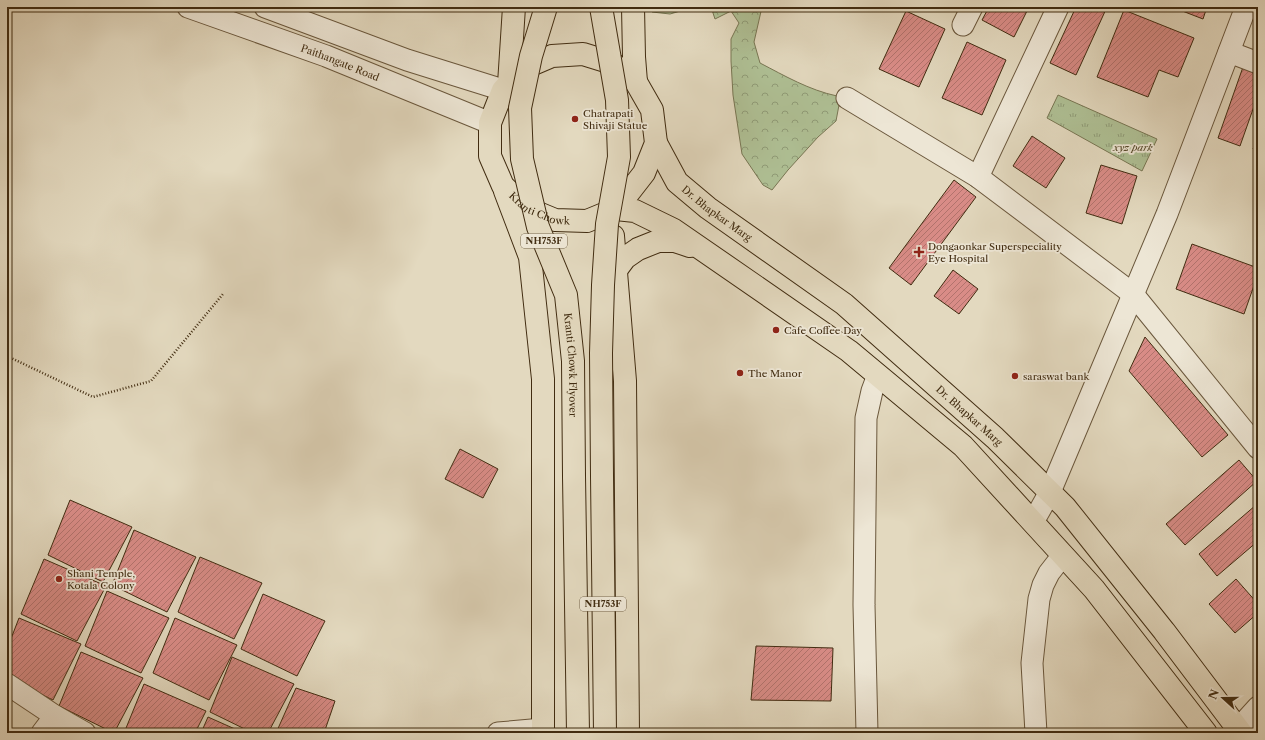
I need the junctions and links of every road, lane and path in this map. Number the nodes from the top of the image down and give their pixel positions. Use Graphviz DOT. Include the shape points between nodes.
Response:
graph roads {
  1 [pos="188,7"];
  2 [pos="265,7"];
  3 [pos="514,7"];
  4 [pos="546,7"];
  5 [pos="601,7"];
  6 [pos="633,7"];
  7 [pos="1058,7"];
  8 [pos="1246,7"];
  9 [pos="1229,52"];
  10 [pos="1258,63"];
  11 [pos="636,82"];
  12 [pos="506,87"];
  13 [pos="847,98"];
  14 [pos="490,123"];
  15 [pos="656,143"];
  16 [pos="978,177"];
  17 [pos="503,186"];
  18 [pos="614,210"];
  19 [pos="701,248"];
  20 [pos="616,270"];
  21 [pos="223,294"];
  22 [pos="1133,294"];
  23 [pos="7,356"];
  24 [pos="878,375"];
  25 [pos="1258,448"];
  26 [pos="1050,492"];
  27 [pos="1033,522"];
  28 [pos="1063,555"];
  29 [pos="7,684"];
  30 [pos="1258,707"];
  31 [pos="55,716"];
  32 [pos="543,731"];
  33 [pos="1240,731"];
  34 [pos="42,733"];
  35 [pos="85,733"];
  36 [pos="498,733"];
  37 [pos="578,733"];
  38 [pos="605,733"];
  39 [pos="628,733"];
  40 [pos="868,733"];
  41 [pos="1036,733"];
  42 [pos="1206,733"];
  1 -- 14 [label="street, Paithangate Road" via="326,56"];
  2 -- 12 [label="street" via="407,60"];
  3 -- 12 [label="main road"];
  4 -- 37 [label="main road, Kranti Chowk Flyover / NH753F, bridge" via="531,56 520,108 522,159 538,227 566,295 573,361"];
  5 -- 38 [label="main road, NH753F, bridge" via="617,100 619,157 607,224 603,285"];
  6 -- 11 [label="main road"];
  7 -- 16 [label="street"];
  8 -- 9 [label="street"];
  9 -- 10 [label="street"];
  9 -- 22 [label="street" via="1167,214"];
  11 -- 12 [label="main road, Kranti Chowk" via="612,63 583,54 552,56 524,68"];
  11 -- 15 [label="main road, Kranti Chowk" via="652,110"];
  12 -- 14 [label="main road, Kranti Chowk"];
  13 -- 16 [label="street"];
  14 -- 17 [label="main road, Kranti Chowk" via="490,156"];
  15 -- 18 [label="main road, Kranti Chowk" via="644,174"];
  15 -- 26 [label="main road, Dr. Bhapkar Marg" via="677,182 708,208 844,304 995,438"];
  16 -- 22 [label="street"];
  17 -- 18 [label="main road, Kranti Chowk" via="526,208 555,220 587,220"];
  17 -- 32 [label="main road" via="530,257 543,379"];
  18 -- 19 [label="main road" via="635,211 674,230"];
  18 -- 20 [label="main road"];
  19 -- 20 [label="main road" via="675,241 658,241 638,249 625,258"];
  19 -- 24 [label="main road" via="849,351"];
  20 -- 39 [label="main road" via="624,380"];
  21 -- 23 [label="path" via="151,381 93,397"];
  22 -- 25 [label="street"];
  22 -- 26 [label="street"];
  24 -- 27 [label="main road" via="963,446"];
  24 -- 40 [label="street" via="866,418 864,605"];
  26 -- 27 [label="street"];
  26 -- 33 [label="main road, Dr. Bhapkar Marg" via="1065,507 1164,631"];
  27 -- 28 [label="main road"];
  28 -- 41 [label="street" via="1049,573 1039,599 1032,663"];
  28 -- 42 [label="main road" via="1094,589"];
  29 -- 31 [label="street"];
  30 -- 33 [label="street"];
  31 -- 34 [label="street"];
  31 -- 35 [label="street"];
  32 -- 36 [label="street"];
}
